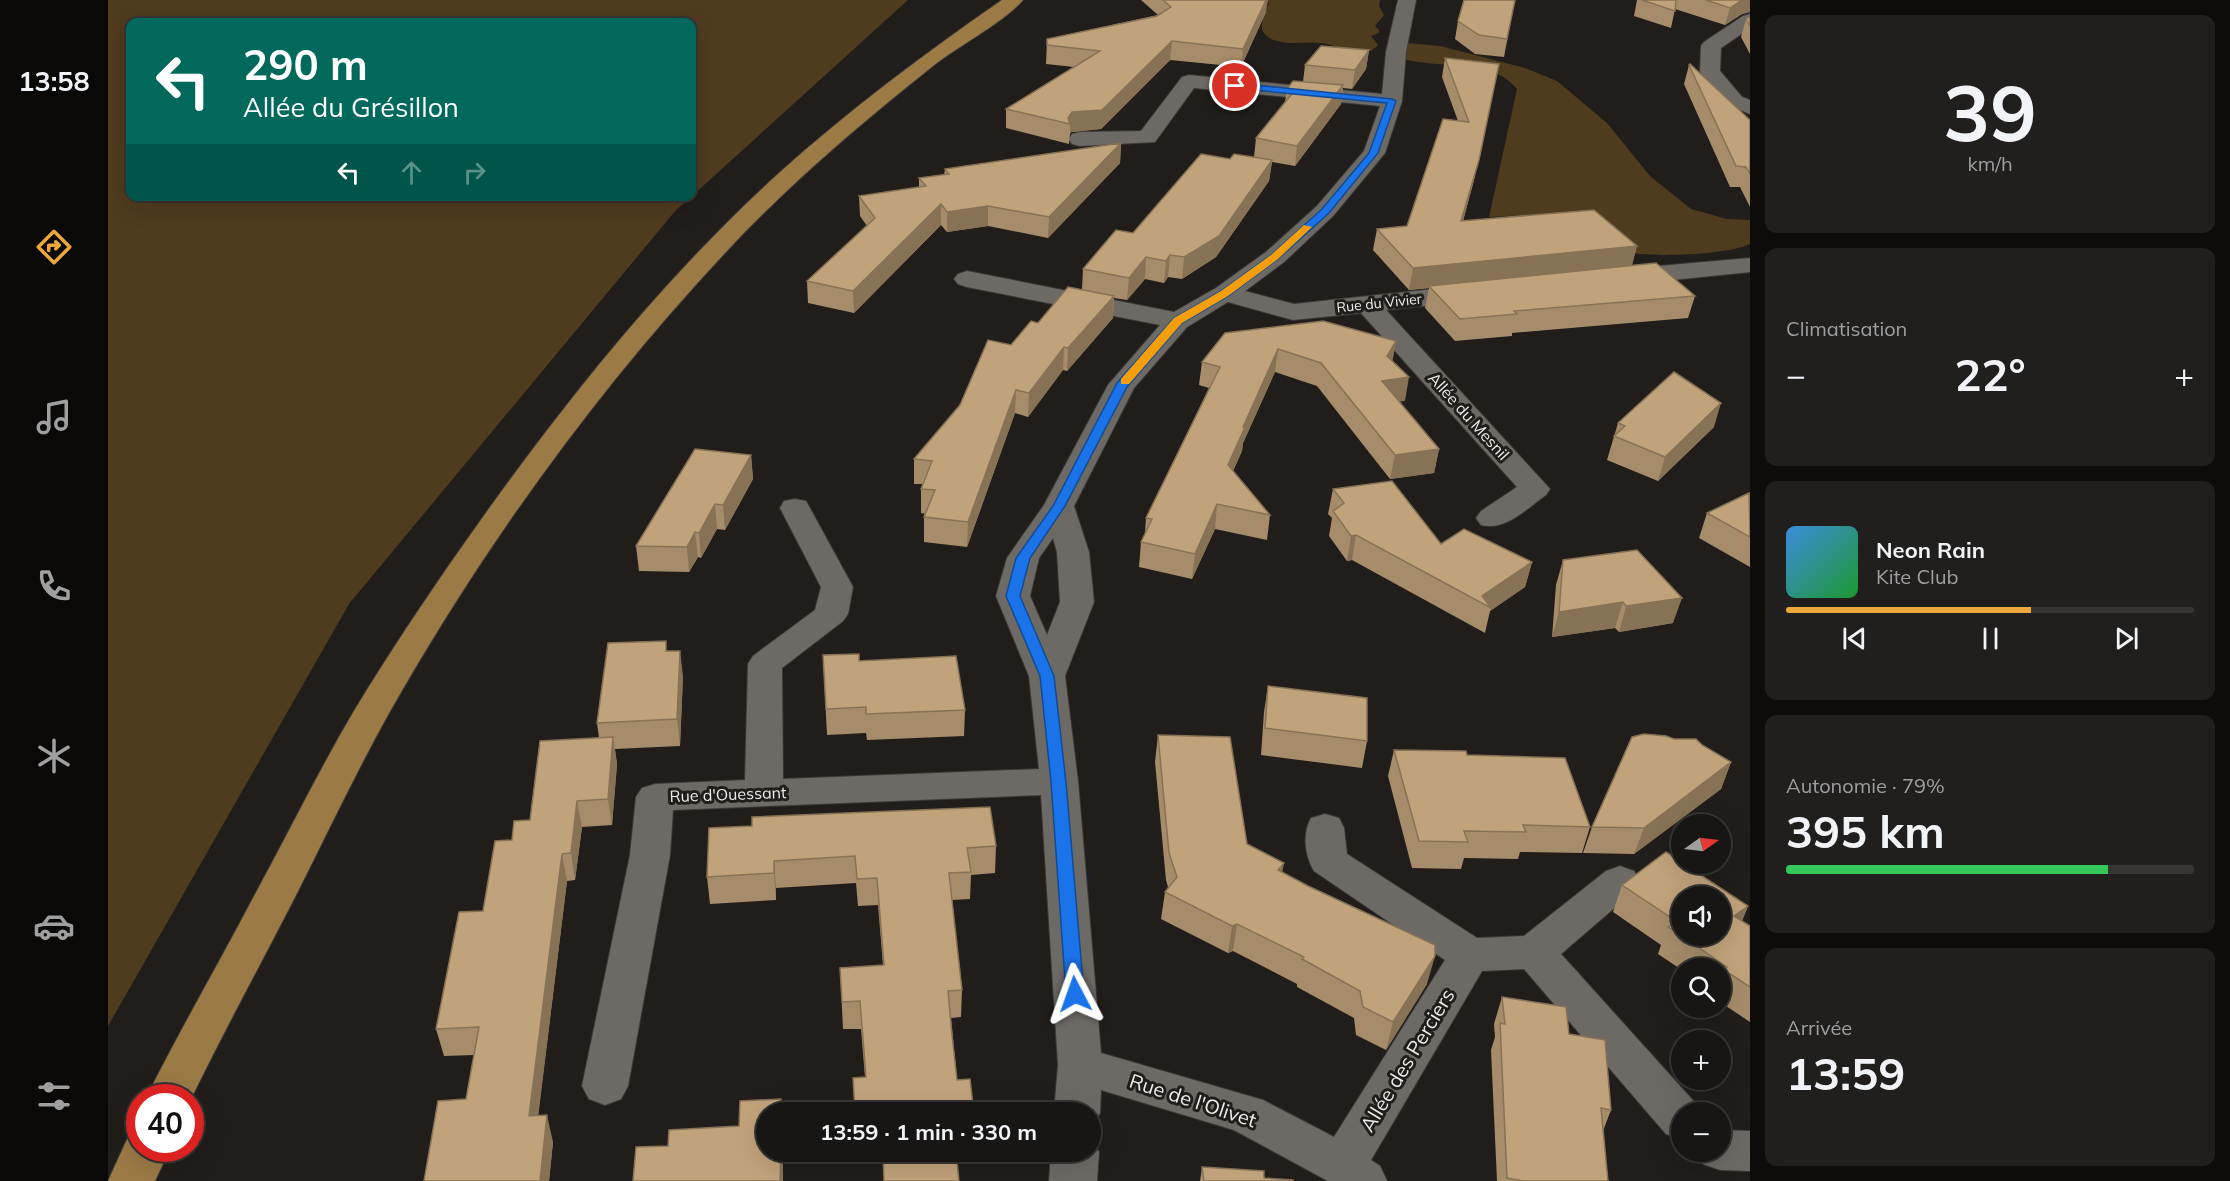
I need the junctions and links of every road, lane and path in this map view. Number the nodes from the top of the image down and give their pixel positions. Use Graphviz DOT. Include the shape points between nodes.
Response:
graph roads {
  1 [pos="1014,0"];
  2 [pos="1407,0"];
  3 [pos="1750,20"];
  4 [pos="1392,101"];
  5 [pos="1750,108"];
  6 [pos="1080,140"];
  7 [pos="1750,265"];
  8 [pos="967,279"];
  9 [pos="1596,280"];
  10 [pos="1493,291"];
  11 [pos="1225,293"];
  12 [pos="1367,304"];
  13 [pos="1178,321"];
  14 [pos="1059,506"];
  15 [pos="795,508"];
  16 [pos="1492,518"];
  17 [pos="1047,676"];
  18 [pos="1059,782"];
  19 [pos="764,793"];
  20 [pos="1325,828"];
  21 [pos="1620,881"];
  22 [pos="1534,952"];
  23 [pos="1470,955"];
  24 [pos="1080,1065"];
  25 [pos="177,1084"];
  26 [pos="605,1086"];
  27 [pos="1078,1102"];
  28 [pos="1671,1108"];
  29 [pos="1731,1150"];
  30 [pos="1750,1151"];
  31 [pos="140,1162"];
  32 [pos="1074,1162"];
  33 [pos="1353,1173"];
  34 [pos="131,1181"];
  35 [pos="1073,1181"];
  1 -- 25 [label="main road" via="899,81 803,161 674,291 606,371 513,495 358,735"];
  2 -- 4 [label="street" via="1396,52"];
  3 -- 5 [label="street" via="1711,46 1710,72 1735,101"];
  4 -- 6 [label="street" via="1190,81 1147,137"];
  4 -- 11 [label="street" via="1374,153 1325,211 1275,257"];
  7 -- 9 [label="street"];
  8 -- 13 [label="street"];
  10 -- 12 [label="street, Rue du Vivier"];
  11 -- 12 [label="street, Rue du Vivier" via="1293,312"];
  11 -- 13 [label="street"];
  12 -- 16 [label="street, Allée du Mesnil" via="1535,489"];
  13 -- 14 [label="street" via="1122,386"];
  14 -- 17 [label="street" via="1073,552 1077,602"];
  14 -- 17 [label="street" via="1023,558 1013,596"];
  15 -- 19 [label="street" via="837,587 831,615 765,664"];
  17 -- 18 [label="street"];
  18 -- 19 [label="street, Rue d'Ouessant"];
  18 -- 24 [label="street"];
  19 -- 26 [label="street, Rue d'Ouessant" via="655,797 650,855"];
  20 -- 23 [label="street" via="1328,861"];
  21 -- 22 [label="street"];
  22 -- 23 [label="street"];
  22 -- 28 [label="street"];
  23 -- 33 [label="street, Allée des Perciers"];
  24 -- 27 [label="street"];
  24 -- 33 [label="street, Rue de l'Olivet" via="1247,1114"];
  29 -- 30 [label="street"];
  31 -- 34 [label="main road"];
  32 -- 35 [label="street"];
}
